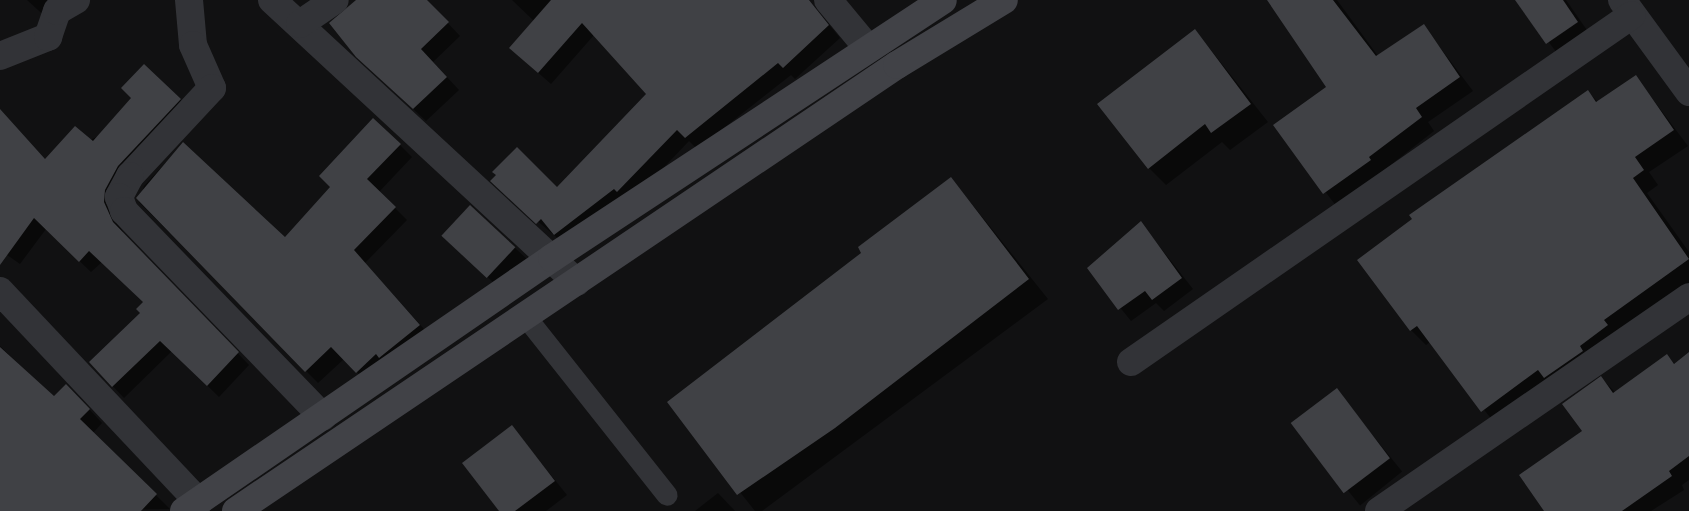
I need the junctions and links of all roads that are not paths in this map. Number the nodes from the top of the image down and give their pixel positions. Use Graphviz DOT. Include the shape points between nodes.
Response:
graph roads {
  1 [pos="76,0"];
  2 [pos="189,0"];
  3 [pos="272,0"];
  4 [pos="335,0"];
  5 [pos="828,0"];
  6 [pos="943,0"];
  7 [pos="1004,0"];
  8 [pos="1627,7"];
  9 [pos="300,24"];
  10 [pos="867,47"];
  11 [pos="0,56"];
  12 [pos="1689,92"];
  13 [pos="552,258"];
  14 [pos="576,282"];
  15 [pos="0,291"];
  16 [pos="1689,297"];
  17 [pos="525,316"];
  18 [pos="1131,362"];
  19 [pos="324,417"];
  20 [pos="667,494"];
  21 [pos="191,506"];
  22 [pos="236,511"];
  23 [pos="1379,511"];
  1 -- 11 [label="street" via="58,11 48,37"];
  2 -- 19 [label="street" via="193,45 212,88 130,176 119,197 121,204"];
  3 -- 9 [label="street"];
  4 -- 9 [label="street"];
  5 -- 10 [label="street"];
  6 -- 10 [label="main road"];
  7 -- 14 [label="main road" via="897,65"];
  8 -- 12 [label="street"];
  8 -- 18 [label="street"];
  9 -- 13 [label="street"];
  10 -- 13 [label="main road"];
  13 -- 14 [label="street"];
  13 -- 19 [label="main road"];
  14 -- 17 [label="main road"];
  15 -- 21 [label="street"];
  16 -- 23 [label="street"];
  17 -- 20 [label="lane"];
  17 -- 22 [label="main road"];
  19 -- 21 [label="main road"];
}
